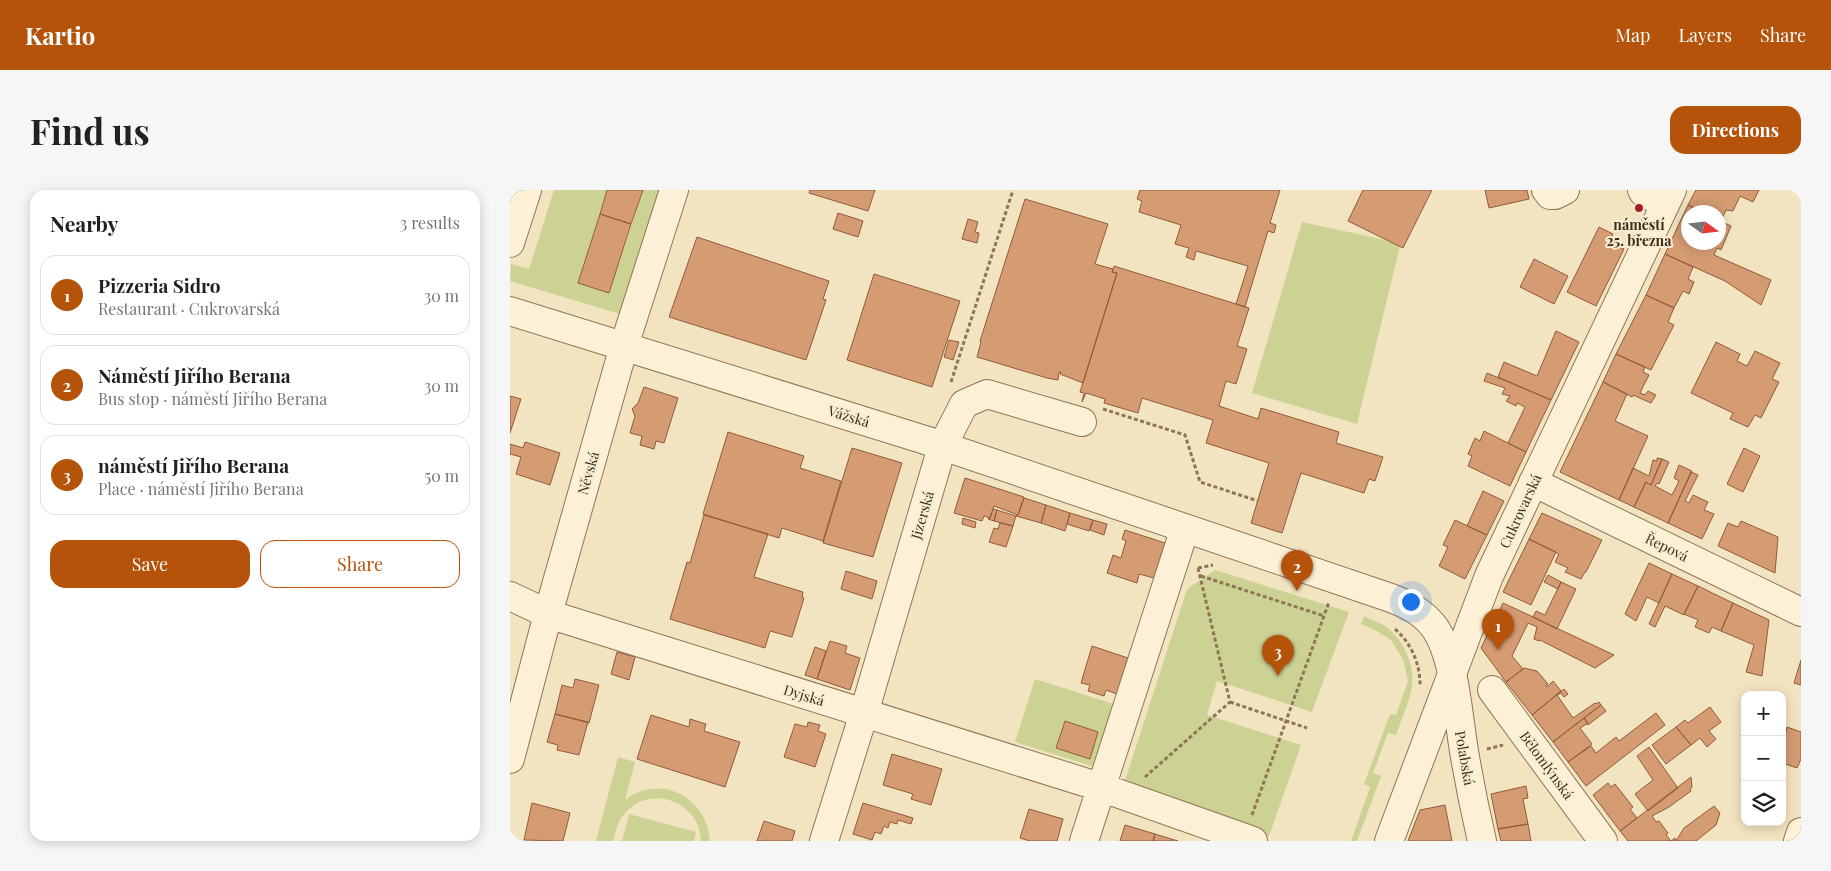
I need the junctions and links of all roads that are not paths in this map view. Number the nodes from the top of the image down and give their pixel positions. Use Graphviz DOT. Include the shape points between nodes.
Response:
graph roads {
  1 [pos="527,190"];
  2 [pos="674,190"];
  3 [pos="1546,190"];
  4 [pos="1566,190"];
  5 [pos="1642,190"];
  6 [pos="1669,197"];
  7 [pos="510,243"];
  8 [pos="510,311"];
  9 [pos="624,346"];
  10 [pos="1082,422"];
  11 [pos="942,447"];
  12 [pos="1533,482"];
  13 [pos="1185,528"];
  14 [pos="510,596"];
  15 [pos="1801,612"];
  16 [pos="548,614"];
  17 [pos="1452,675"];
  18 [pos="1492,690"];
  19 [pos="864,713"];
  20 [pos="510,759"];
  21 [pos="1112,792"];
  22 [pos="1251,832"];
  23 [pos="1801,832"];
  24 [pos="824,841"];
  25 [pos="1084,841"];
  26 [pos="1389,841"];
  27 [pos="1482,841"];
  28 [pos="1602,841"];
  29 [pos="1798,841"];
  1 -- 7 [label="street"];
  2 -- 9 [label="street, Něvská"];
  3 -- 4 [label="street" via="1555,195"];
  5 -- 6 [label="street"];
  6 -- 12 [label="street, Cukrovarská"];
  8 -- 9 [label="street, Vážská"];
  9 -- 11 [label="street, Vážská"];
  9 -- 16 [label="street, Něvská"];
  10 -- 11 [label="street, Jizerská" via="987,394 964,404"];
  11 -- 13 [label="street, Vážská"];
  11 -- 19 [label="street, Jizerská"];
  12 -- 15 [label="street, Řepová"];
  12 -- 17 [label="street, Cukrovarská" via="1489,576"];
  13 -- 17 [label="street, Polabská" via="1410,606 1436,629"];
  13 -- 21 [label="street"];
  14 -- 16 [label="street, Dyjská"];
  16 -- 19 [label="street, Dyjská"];
  16 -- 20 [label="street, Něvská"];
  17 -- 26 [label="street, Cukrovarská"];
  17 -- 27 [label="street, Polabská"];
  18 -- 28 [label="street, Bělomlýnská"];
  19 -- 21 [label="street, Dyjská"];
  19 -- 24 [label="street, Jizerská"];
  21 -- 22 [label="street, Dyjská"];
  21 -- 25 [label="street"];
  23 -- 29 [label="street"];
}
